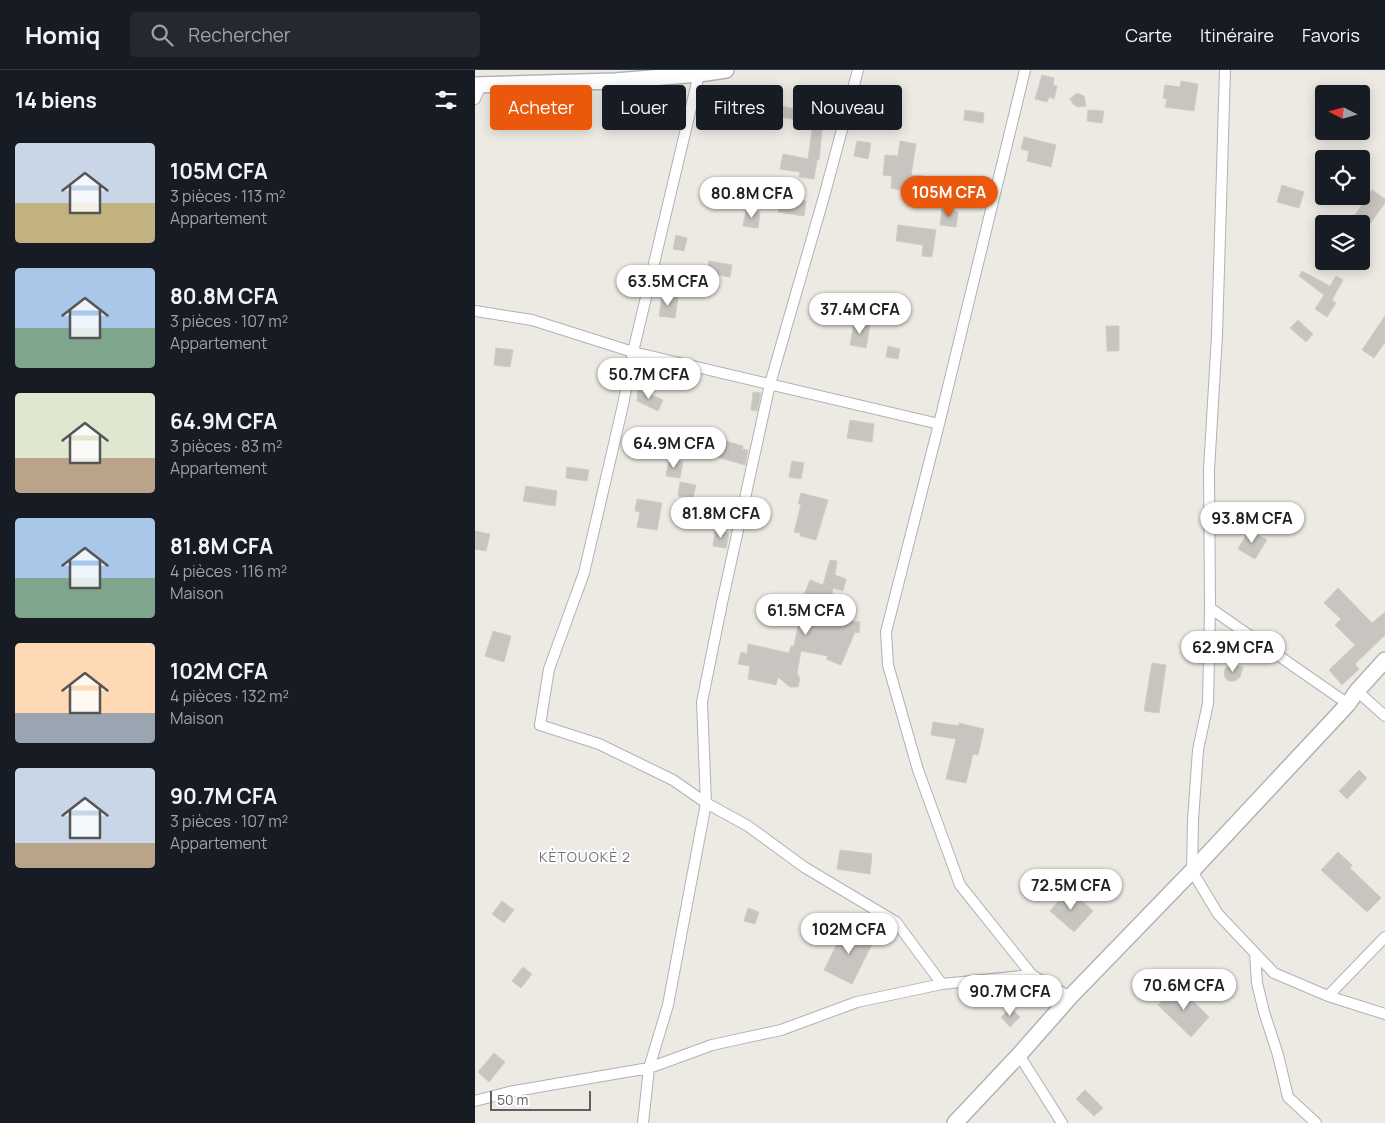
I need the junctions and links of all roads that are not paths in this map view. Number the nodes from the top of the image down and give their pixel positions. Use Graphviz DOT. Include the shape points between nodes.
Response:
graph roads {
  1 [pos="726,70"];
  2 [pos="858,70"];
  3 [pos="1025,70"];
  4 [pos="1225,70"];
  5 [pos="699,74"];
  6 [pos="477,89"];
  7 [pos="475,311"];
  8 [pos="633,352"];
  9 [pos="770,384"];
  10 [pos="939,424"];
  11 [pos="1210,608"];
  12 [pos="1385,660"];
  13 [pos="1357,691"];
  14 [pos="1348,704"];
  15 [pos="1385,716"];
  16 [pos="706,803"];
  17 [pos="1192,871"];
  18 [pos="1385,937"];
  19 [pos="1255,953"];
  20 [pos="1032,975"];
  21 [pos="942,984"];
  22 [pos="1328,996"];
  23 [pos="1070,997"];
  24 [pos="1385,1014"];
  25 [pos="1019,1055"];
  26 [pos="649,1068"];
  27 [pos="475,1101"];
  28 [pos="643,1123"];
  29 [pos="955,1123"];
  30 [pos="1062,1123"];
  31 [pos="1316,1123"];
  1 -- 5 [label="main road"];
  2 -- 9 [label="street"];
  3 -- 10 [label="street"];
  4 -- 11 [label="street" via="1217,335 1209,470"];
  5 -- 6 [label="main road"];
  5 -- 8 [label="street"];
  7 -- 8 [label="street" via="532,320"];
  8 -- 9 [label="street"];
  8 -- 16 [label="street" via="584,573 549,669 540,726 599,744 673,780"];
  9 -- 10 [label="street"];
  9 -- 16 [label="street" via="702,702"];
  10 -- 20 [label="street" via="886,632 888,664 917,770 960,885"];
  11 -- 14 [label="street"];
  11 -- 17 [label="street" via="1208,703 1198,750"];
  12 -- 13 [label="main road"];
  13 -- 14 [label="main road"];
  13 -- 15 [label="street"];
  14 -- 17 [label="main road"];
  16 -- 21 [label="street" via="748,826 804,867 896,922"];
  16 -- 26 [label="street" via="668,1005"];
  17 -- 19 [label="street" via="1218,914"];
  17 -- 23 [label="main road"];
  18 -- 22 [label="street"];
  19 -- 22 [label="street" via="1274,973"];
  19 -- 31 [label="street" via="1257,983 1288,1097"];
  20 -- 21 [label="street"];
  20 -- 23 [label="street"];
  21 -- 26 [label="street" via="857,1002 781,1030 712,1045"];
  22 -- 24 [label="street"];
  23 -- 25 [label="main road"];
  25 -- 29 [label="main road"];
  25 -- 30 [label="street"];
  26 -- 27 [label="street" via="509,1092"];
  26 -- 28 [label="street"];
}
